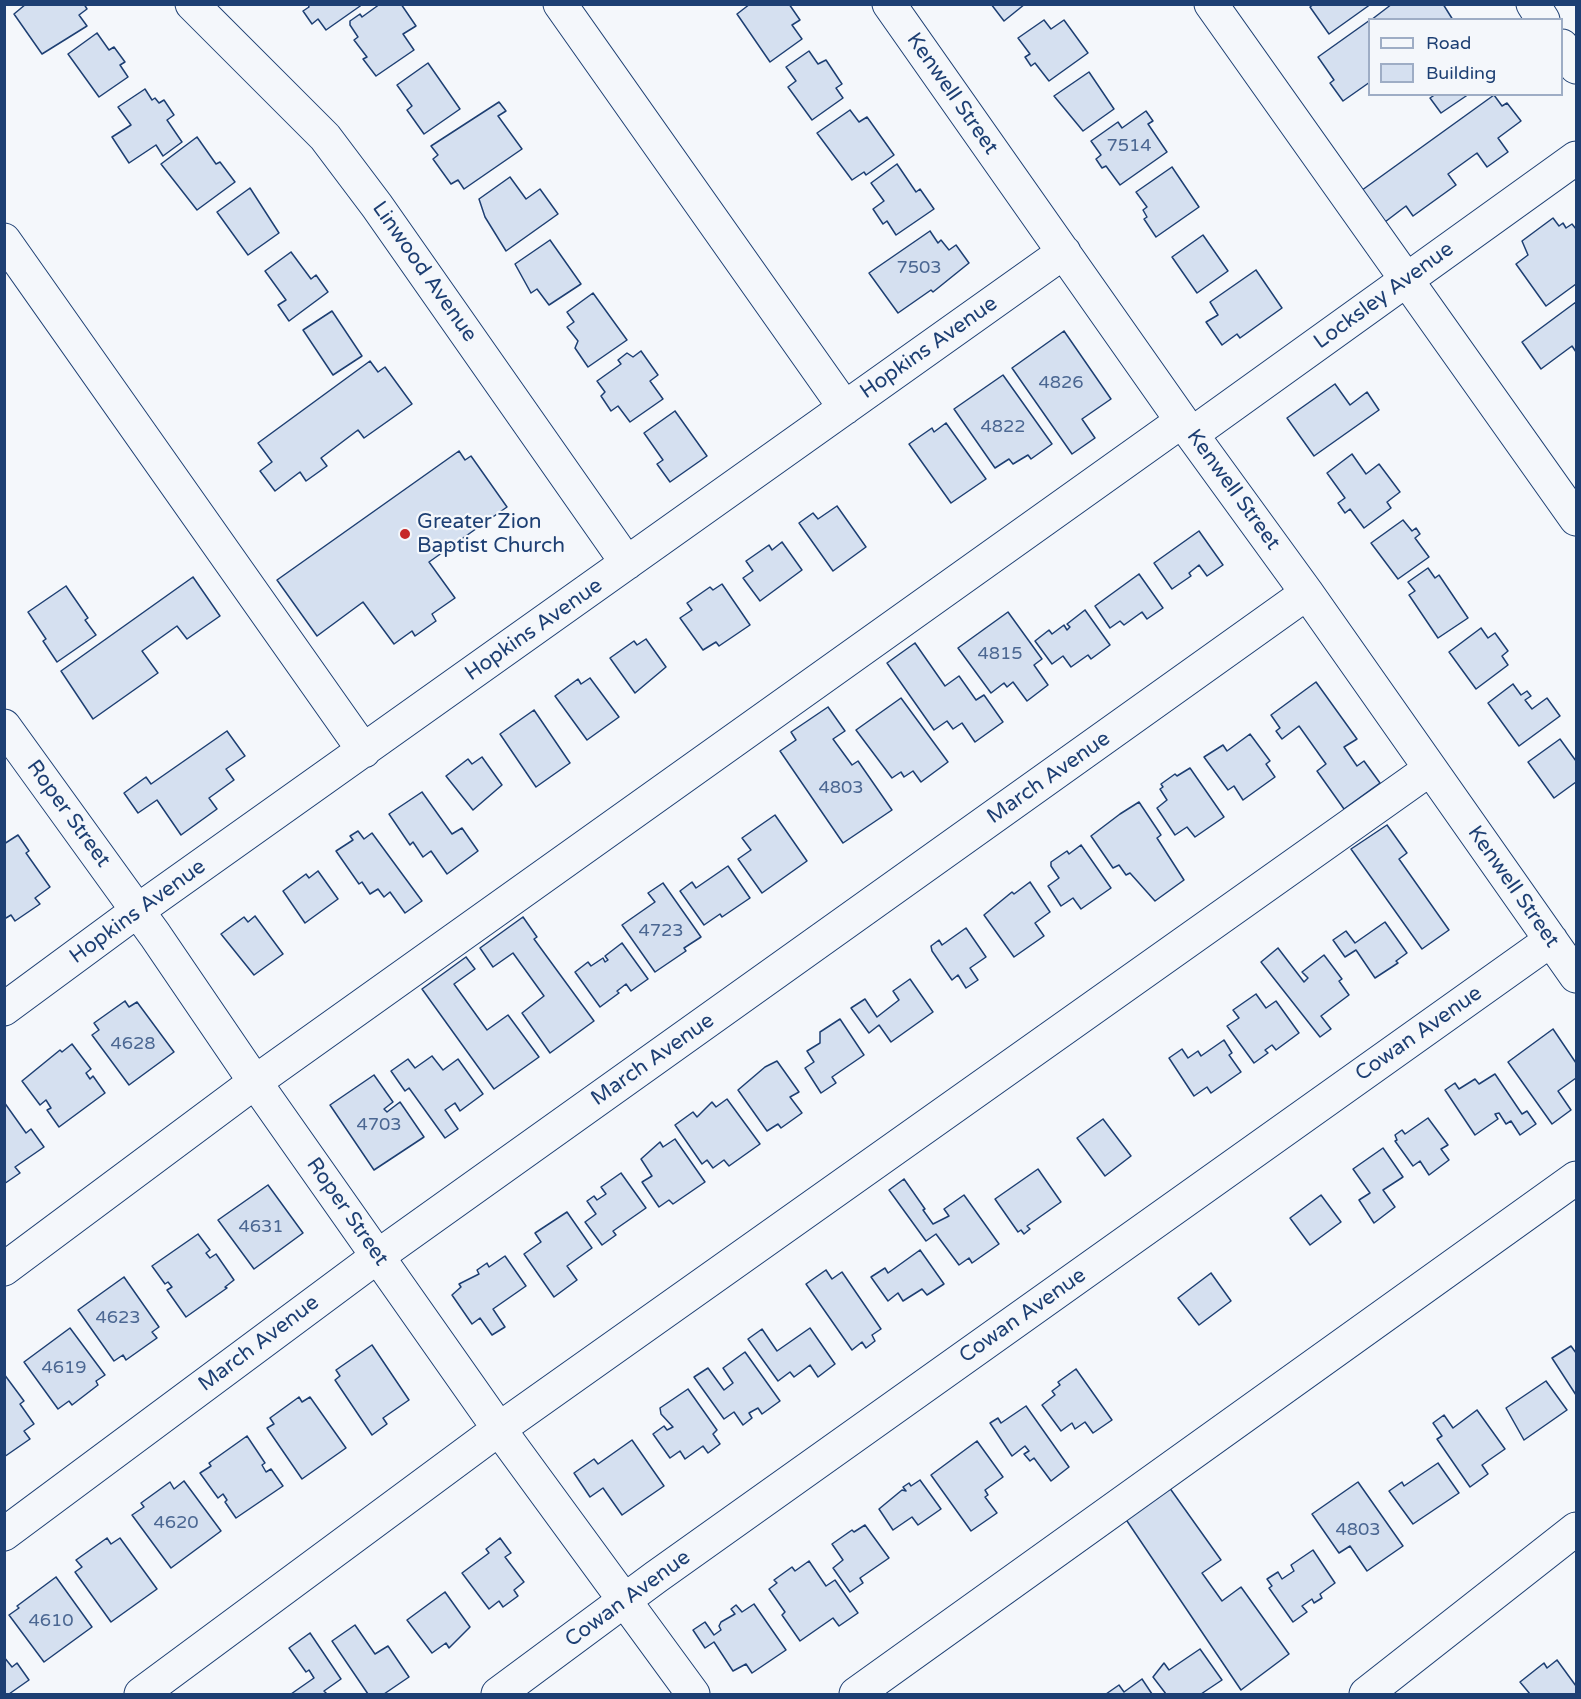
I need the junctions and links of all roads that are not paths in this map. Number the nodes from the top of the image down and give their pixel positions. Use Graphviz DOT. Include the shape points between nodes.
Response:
graph roads {
  1 [pos="192,4"];
  2 [pos="560,4"];
  3 [pos="889,4"];
  4 [pos="1211,4"];
  5 [pos="1533,4"];
  6 [pos="1542,18"];
  7 [pos="1563,48"];
  8 [pos="1576,67"];
  9 [pos="1576,158"];
  10 [pos="4,240"];
  11 [pos="1064,252"];
  12 [pos="1407,280"];
  13 [pos="844,408"];
  14 [pos="1187,428"];
  15 [pos="1576,519"];
  16 [pos="627,563"];
  17 [pos="1307,593"];
  18 [pos="7,737"];
  19 [pos="364,751"];
  20 [pos="1430,769"];
  21 [pos="137,911"];
  22 [pos="1551,940"];
  23 [pos="1576,976"];
  24 [pos="4,1009"];
  25 [pos="255,1082"];
  26 [pos="1576,1178"];
  27 [pos="378,1256"];
  28 [pos="4,1269"];
  29 [pos="499,1429"];
  30 [pos="1576,1529"];
  31 [pos="4,1534"];
  32 [pos="626,1600"];
  33 [pos="141,1695"];
  34 [pos="498,1695"];
  35 [pos="693,1695"];
  36 [pos="856,1695"];
  37 [pos="1366,1695"];
  1 -- 16 [label="street, Linwood Avenue" via="325,137"];
  2 -- 13 [label="street"];
  3 -- 11 [label="street, Kenwell Street"];
  4 -- 12 [label="street"];
  5 -- 6 [label="street"];
  7 -- 8 [label="street"];
  9 -- 12 [label="street, Locksley Avenue"];
  10 -- 19 [label="street"];
  11 -- 13 [label="street, Hopkins Avenue"];
  11 -- 14 [label="street, Kenwell Street"];
  12 -- 14 [label="street, Locksley Avenue"];
  12 -- 15 [label="street"];
  13 -- 16 [label="street, Hopkins Avenue"];
  14 -- 17 [label="street, Kenwell Street"];
  14 -- 25 [label="street, Locksley Avenue"];
  16 -- 19 [label="street, Hopkins Avenue"];
  17 -- 20 [label="street, Kenwell Street"];
  17 -- 27 [label="street, March Avenue"];
  18 -- 21 [label="street, Roper Street"];
  19 -- 21 [label="street, Hopkins Avenue"];
  20 -- 22 [label="street, Kenwell Street"];
  20 -- 29 [label="street"];
  21 -- 24 [label="street, Hopkins Avenue"];
  21 -- 25 [label="street, Roper Street"];
  22 -- 23 [label="street, Kenwell Street"];
  22 -- 32 [label="street, Cowan Avenue"];
  25 -- 27 [label="street, Roper Street"];
  25 -- 28 [label="street, Locksley Avenue"];
  26 -- 36 [label="street"];
  27 -- 29 [label="street, Roper Street"];
  27 -- 31 [label="street, March Avenue"];
  29 -- 32 [label="street, Roper Street"];
  29 -- 33 [label="street"];
  30 -- 37 [label="street"];
  32 -- 34 [label="street, Cowan Avenue"];
  32 -- 35 [label="street, Roper Street"];
}
